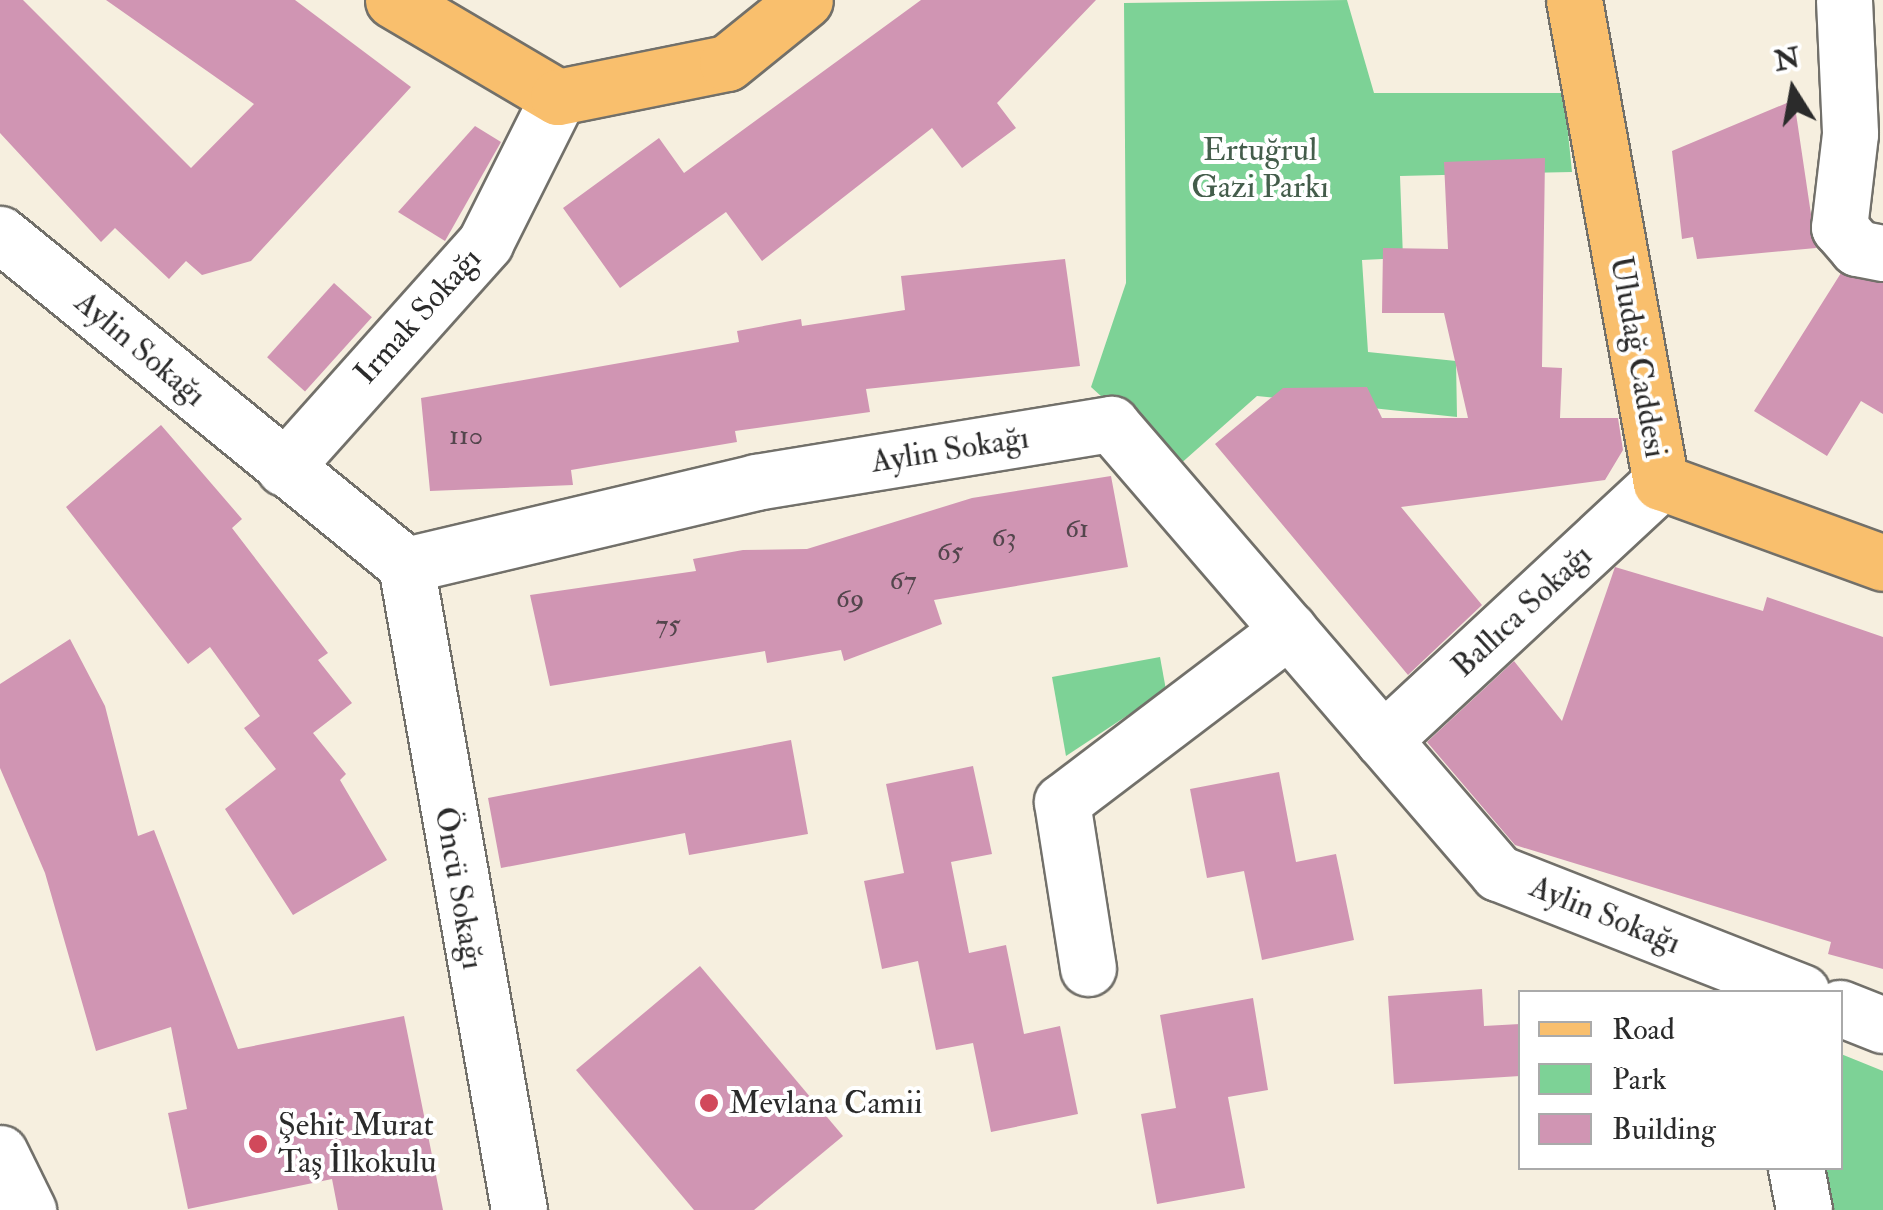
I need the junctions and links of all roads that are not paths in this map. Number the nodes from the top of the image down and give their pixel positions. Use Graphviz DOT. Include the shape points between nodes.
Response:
graph roads {
  1 [pos="393,0"];
  2 [pos="806,0"];
  3 [pos="1574,0"];
  4 [pos="1844,0"];
  5 [pos="558,96"];
  6 [pos="1867,130"];
  7 [pos="0,234"];
  8 [pos="1883,253"];
  9 [pos="284,468"];
  10 [pos="1661,482"];
  11 [pos="1883,563"];
  12 [pos="406,565"];
  13 [pos="1289,630"];
  14 [pos="1383,740"];
  15 [pos="1088,968"];
  16 [pos="1774,987"];
  17 [pos="1843,1009"];
  18 [pos="1883,1025"];
  19 [pos="0,1154"];
  20 [pos="1796,1170"];
  21 [pos="28,1210"];
  22 [pos="519,1210"];
  23 [pos="1804,1210"];
  1 -- 5 [label="main road"];
  2 -- 5 [label="main road" via="727,63"];
  3 -- 10 [label="main road, Uludağ Caddesi"];
  4 -- 6 [label="street"];
  5 -- 9 [label="street, Irmak Sokağı" via="485,243"];
  6 -- 8 [label="street" via="1839,227 1857,248"];
  7 -- 9 [label="street, Aylin Sokağı"];
  9 -- 12 [label="street, Aylin Sokağı"];
  10 -- 11 [label="main road, Uludağ Caddesi"];
  10 -- 14 [label="street, Ballıca Sokağı"];
  12 -- 13 [label="street, Aylin Sokağı" via="756,482 1111,424"];
  12 -- 22 [label="street, Öncü Sokağı"];
  13 -- 14 [label="street, Aylin Sokağı"];
  13 -- 15 [label="street" via="1062,802"];
  14 -- 16 [label="street, Aylin Sokağı" via="1498,873"];
  17 -- 18 [label="street"];
  19 -- 21 [label="street"];
  20 -- 23 [label="street"];
}
